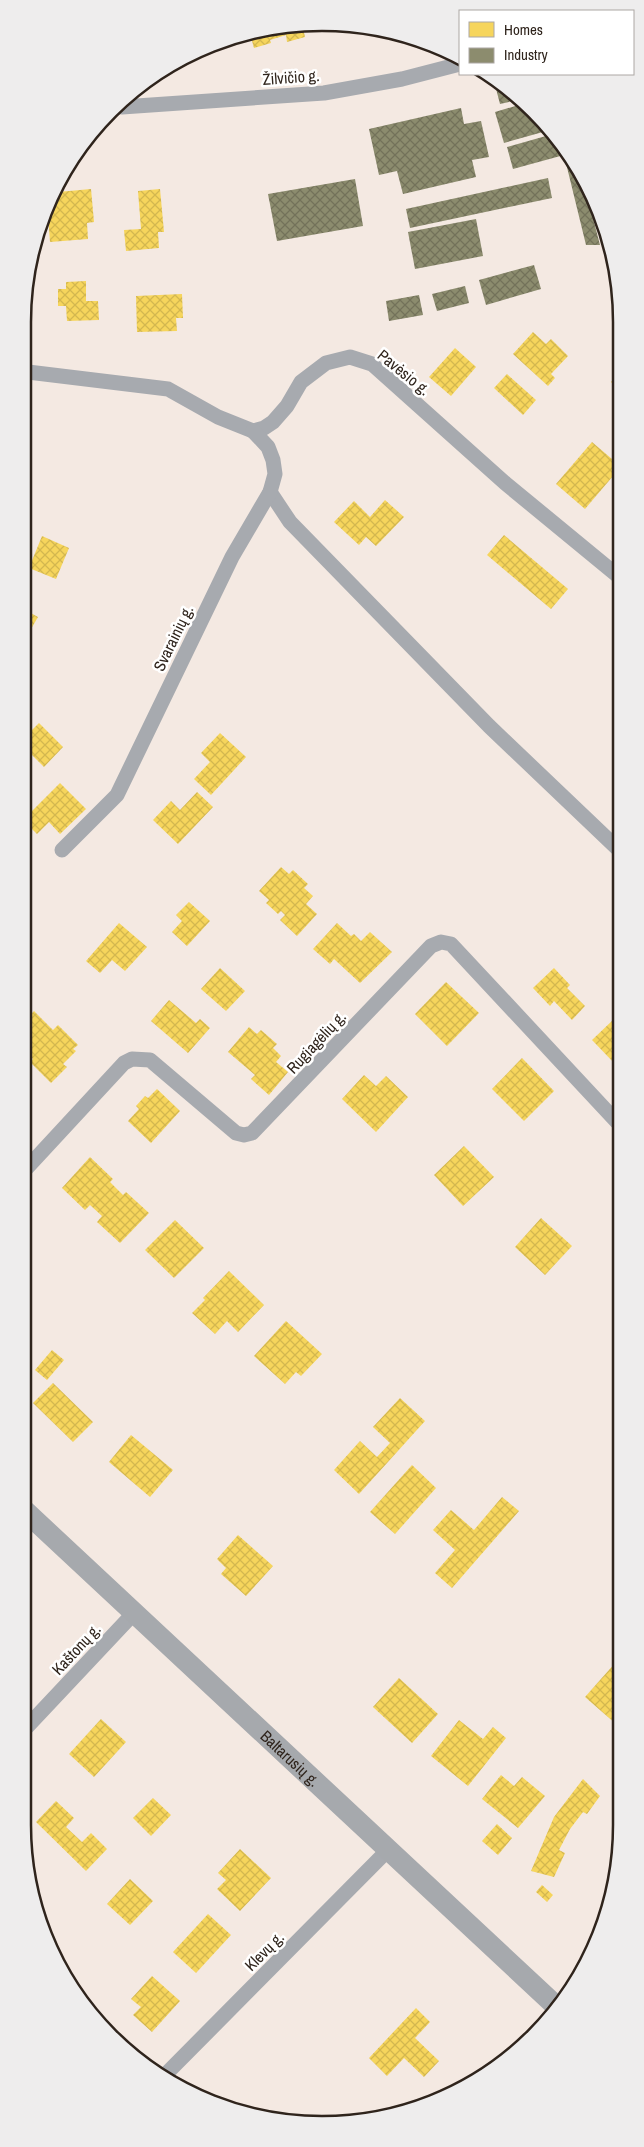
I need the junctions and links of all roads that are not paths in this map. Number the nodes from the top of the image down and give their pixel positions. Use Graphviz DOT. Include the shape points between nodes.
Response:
graph roads {
  1 [pos="457,65"];
  2 [pos="126,107"];
  3 [pos="31,372"];
  4 [pos="253,431"];
  5 [pos="270,492"];
  6 [pos="613,572"];
  7 [pos="613,844"];
  8 [pos="62,850"];
  9 [pos="613,1118"];
  10 [pos="31,1164"];
  11 [pos="31,1517"];
  12 [pos="134,1613"];
  13 [pos="31,1722"];
  14 [pos="387,1851"];
  15 [pos="553,2002"];
  16 [pos="168,2072"];
  1 -- 2 [label="street, Žilvičio g." via="402,79 324,93"];
  3 -- 4 [label="street" via="168,389"];
  4 -- 5 [label="street, Svarainių g." via="268,447 273,460"];
  4 -- 6 [label="street, Pavėsio g." via="273,422 301,382 326,363 350,356 372,364 505,483"];
  5 -- 7 [label="street" via="290,522 324,558 489,726"];
  5 -- 8 [label="street, Svarainių g." via="232,556 118,795"];
  9 -- 10 [label="street, Rugiagėlių g." via="451,944 441,942 431,946 252,1133 236,1133 150,1060 132,1059 124,1063"];
  11 -- 12 [label="main road, Baltarusių g."];
  12 -- 13 [label="street, Kaštonų g."];
  12 -- 14 [label="main road, Baltarusių g."];
  14 -- 15 [label="main road, Baltarusių g."];
  14 -- 16 [label="street, Klevų g."];
}
